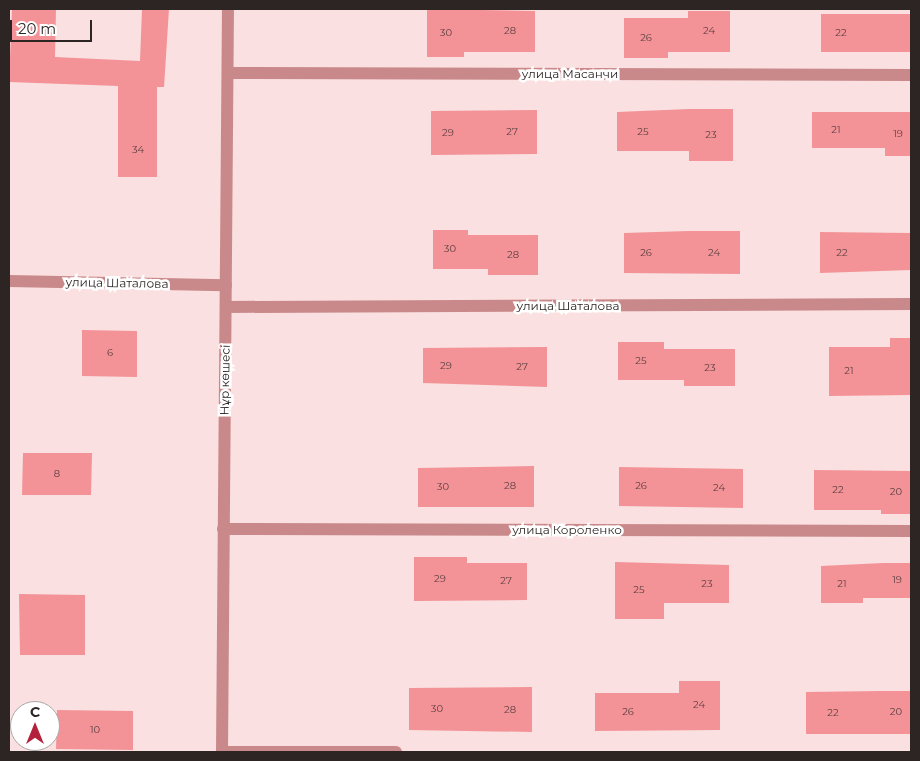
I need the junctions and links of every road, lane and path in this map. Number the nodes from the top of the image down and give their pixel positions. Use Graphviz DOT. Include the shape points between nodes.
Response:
graph roads {
  1 [pos="228,9"];
  2 [pos="228,73"];
  3 [pos="911,75"];
  4 [pos="9,281"];
  5 [pos="226,285"];
  6 [pos="911,304"];
  7 [pos="226,307"];
  8 [pos="223,529"];
  9 [pos="911,531"];
  10 [pos="222,752"];
  11 [pos="396,752"];
  1 -- 2 [label="street, Нұр көшесі"];
  2 -- 3 [label="street, улица Масанчи"];
  2 -- 5 [label="street, Нұр көшесі"];
  4 -- 5 [label="street, улица Шаталова"];
  5 -- 7 [label="street, Нұр көшесі"];
  6 -- 7 [label="street, улица Шаталова"];
  7 -- 8 [label="street, Нұр көшесі"];
  8 -- 9 [label="street, улица Короленко"];
  8 -- 10 [label="street, Нұр көшесі"];
  10 -- 11 [label="street"];
}
